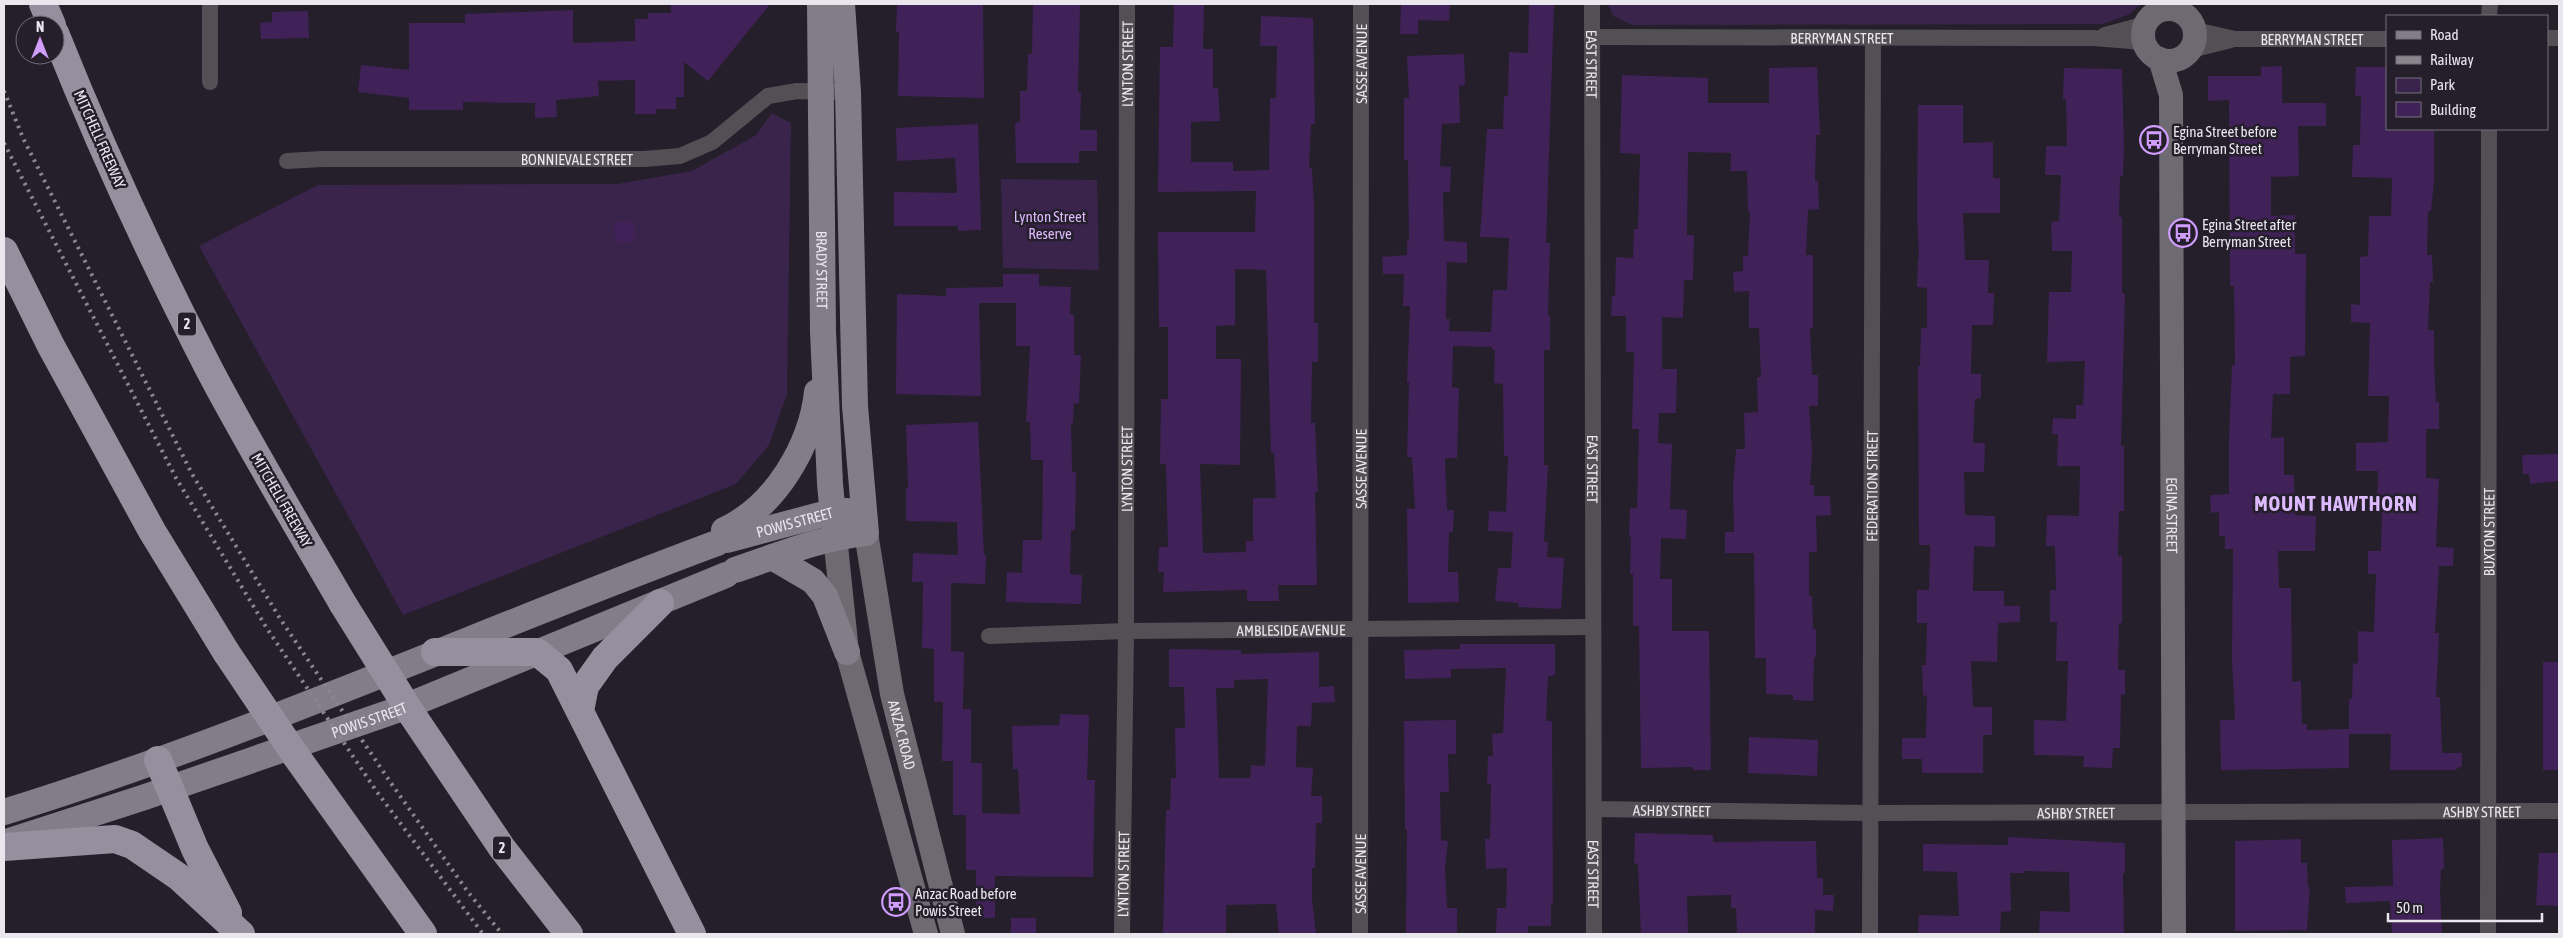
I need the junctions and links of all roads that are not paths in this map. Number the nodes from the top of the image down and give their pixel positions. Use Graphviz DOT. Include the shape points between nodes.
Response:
graph roads {
  1 [pos="210,4"];
  2 [pos="820,4"];
  3 [pos="842,4"];
  4 [pos="1127,4"];
  5 [pos="1361,4"];
  6 [pos="1592,4"];
  7 [pos="2152,20"];
  8 [pos="2187,31"];
  9 [pos="1592,37"];
  10 [pos="1873,38"];
  11 [pos="2386,39"];
  12 [pos="65,57"];
  13 [pos="2160,59"];
  14 [pos="210,82"];
  15 [pos="822,90"];
  16 [pos="848,92"];
  17 [pos="2171,95"];
  18 [pos="2489,130"];
  19 [pos="286,161"];
  20 [pos="4,251"];
  21 [pos="824,356"];
  22 [pos="865,521"];
  23 [pos="833,524"];
  24 [pos="721,537"];
  25 [pos="772,558"];
  26 [pos="660,603"];
  27 [pos="1593,626"];
  28 [pos="1361,628"];
  29 [pos="1126,631"];
  30 [pos="989,636"];
  31 [pos="435,652"];
  32 [pos="537,652"];
  33 [pos="847,652"];
  34 [pos="580,711"];
  35 [pos="158,760"];
  36 [pos="169,789"];
  37 [pos="1594,809"];
  38 [pos="2174,810"];
  39 [pos="2559,811"];
  40 [pos="4,812"];
  41 [pos="1870,813"];
  42 [pos="2486,813"];
  43 [pos="4,842"];
  44 [pos="4,847"];
  45 [pos="239,932"];
  46 [pos="423,934"];
  47 [pos="569,934"];
  48 [pos="692,934"];
  49 [pos="926,934"];
  50 [pos="954,934"];
  51 [pos="1122,934"];
  52 [pos="1360,934"];
  53 [pos="1594,934"];
  54 [pos="1870,934"];
  55 [pos="2174,934"];
  56 [pos="2488,934"];
  1 -- 14 [label="street"];
  2 -- 15 [label="main road, BRADY STREET"];
  3 -- 16 [label="main road, BRADY STREET"];
  4 -- 29 [label="street, LYNTON STREET"];
  5 -- 28 [label="street, SASSE AVENUE"];
  6 -- 9 [label="street, EAST STREET"];
  7 -- 8 [label="street, BERRYMAN STREET" via="2172,10"];
  7 -- 10 [label="street, BERRYMAN STREET" via="2093,38"];
  7 -- 13 [label="street" via="2147,50"];
  8 -- 11 [label="street, BERRYMAN STREET" via="2235,38"];
  8 -- 13 [label="street, BERRYMAN STREET" via="2177,60"];
  8 -- 17 [label="street, EGINA STREET"];
  9 -- 10 [label="street, BERRYMAN STREET"];
  9 -- 27 [label="street, EAST STREET"];
  10 -- 41 [label="street, FEDERATION STREET"];
  12 -- 47 [label="highway, MITCHELL FREEWAY / 2, bridge" via="86,110 208,366 262,466 439,758 502,848"];
  13 -- 17 [label="street, EGINA STREET"];
  15 -- 16 [label="street, BONNIEVALE STREET"];
  15 -- 19 [label="street, BONNIEVALE STREET" via="768,96 712,142 680,156 644,159"];
  15 -- 21 [label="main road, BRADY STREET"];
  16 -- 22 [label="main road, BRADY STREET" via="854,406"];
  17 -- 38 [label="street, EGINA STREET"];
  18 -- 42 [label="street, BUXTON STREET"];
  20 -- 46 [label="highway, bridge" via="51,346 152,531 226,652 328,804"];
  21 -- 23 [label="main road, BRADY STREET"];
  21 -- 24 [label="main road" via="820,363 815,410 795,461 757,508"];
  22 -- 23 [label="main road, POWIS STREET"];
  22 -- 50 [label="street, ANZAC ROAD" via="892,694"];
  23 -- 24 [label="main road, POWIS STREET"];
  23 -- 25 [label="main road, POWIS STREET" via="806,544"];
  23 -- 33 [label="street, ANZAC ROAD"];
  24 -- 31 [label="main road, POWIS STREET" via="685,555"];
  25 -- 26 [label="main road, POWIS STREET" via="730,572"];
  25 -- 33 [label="main road" via="812,581 825,596"];
  26 -- 32 [label="main road, POWIS STREET"];
  26 -- 34 [label="highway" via="605,658 584,686"];
  27 -- 28 [label="street, AMBLESIDE AVENUE"];
  27 -- 37 [label="street, EAST STREET"];
  28 -- 29 [label="street, AMBLESIDE AVENUE"];
  28 -- 52 [label="street, SASSE AVENUE"];
  29 -- 30 [label="street, AMBLESIDE AVENUE"];
  29 -- 51 [label="street, LYNTON STREET"];
  31 -- 32 [label="highway"];
  31 -- 35 [label="main road, POWIS STREET"];
  32 -- 34 [label="highway" via="559,670"];
  32 -- 36 [label="main road, POWIS STREET" via="397,710"];
  33 -- 49 [label="street, ANZAC ROAD"];
  34 -- 48 [label="highway"];
  35 -- 36 [label="highway"];
  35 -- 40 [label="main road, POWIS STREET"];
  36 -- 43 [label="main road, POWIS STREET"];
  36 -- 45 [label="highway" via="195,849"];
  37 -- 41 [label="street, ASHBY STREET"];
  37 -- 53 [label="street, EAST STREET"];
  38 -- 41 [label="street, ASHBY STREET"];
  38 -- 42 [label="street, ASHBY STREET"];
  38 -- 55 [label="street, EGINA STREET"];
  39 -- 42 [label="street, ASHBY STREET"];
  41 -- 54 [label="street, FEDERATION STREET"];
  42 -- 56 [label="street, BUXTON STREET"];
  44 -- 45 [label="highway" via="114,839 132,845 179,877"];
}
